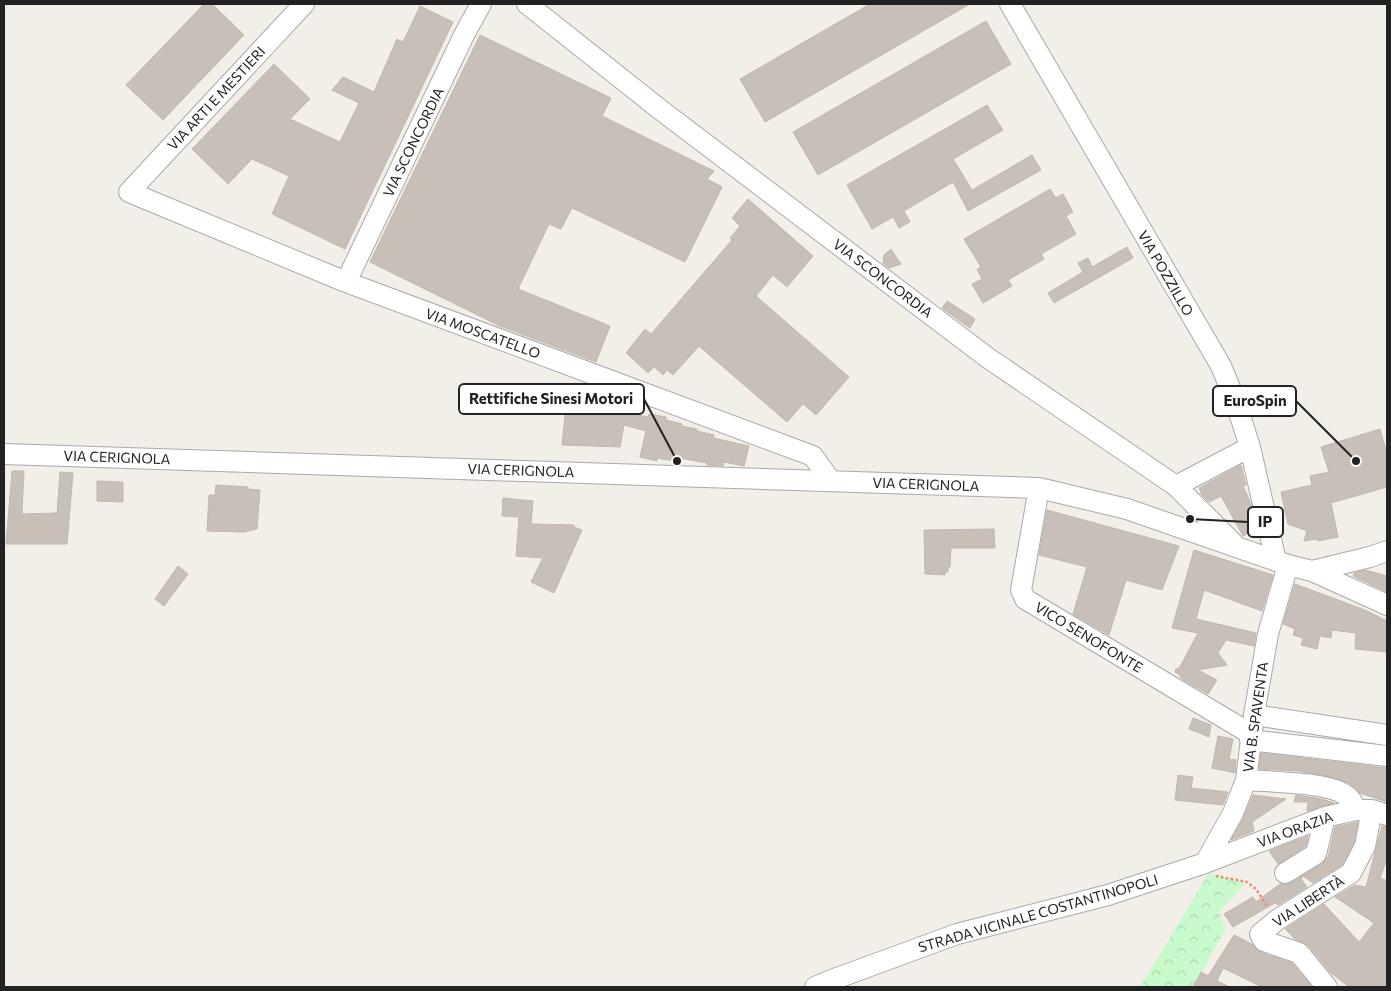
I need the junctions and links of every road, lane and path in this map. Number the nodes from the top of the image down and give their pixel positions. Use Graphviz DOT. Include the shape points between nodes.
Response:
graph roads {
  1 [pos="304,4"];
  2 [pos="482,4"];
  3 [pos="527,4"];
  4 [pos="1010,4"];
  5 [pos="129,192"];
  6 [pos="346,282"];
  7 [pos="1250,447"];
  8 [pos="4,454"];
  9 [pos="830,480"];
  10 [pos="1176,486"];
  11 [pos="1039,488"];
  12 [pos="1239,549"];
  13 [pos="1387,551"];
  14 [pos="1282,563"];
  15 [pos="1312,571"];
  16 [pos="1387,605"];
  17 [pos="1251,730"];
  18 [pos="1387,735"];
  19 [pos="1387,756"];
  20 [pos="1246,780"];
  21 [pos="1372,811"];
  22 [pos="1325,817"];
  23 [pos="1205,863"];
  24 [pos="1285,873"];
  25 [pos="1271,907"];
  26 [pos="815,987"];
  27 [pos="1327,987"];
  1 -- 5 [label="street, VIA ARTI E MESTIERI"];
  2 -- 6 [label="street, VIA SCONCORDIA" via="464,35"];
  3 -- 10 [label="street, VIA SCONCORDIA" via="662,111 988,358"];
  4 -- 7 [label="street, VIA POZZILLO" via="1221,366"];
  5 -- 6 [label="street, VIA MOSCATELLO"];
  6 -- 9 [label="street, VIA MOSCATELLO" via="812,456"];
  7 -- 10 [label="street"];
  7 -- 14 [label="street, VIA POZZILLO"];
  8 -- 9 [label="street, VIA CERIGNOLA"];
  9 -- 11 [label="street, VIA CERIGNOLA"];
  10 -- 12 [label="street, VIA SCONCORDIA"];
  11 -- 12 [label="street, VIA CERIGNOLA" via="1127,509"];
  11 -- 17 [label="street, VICO SENOFONTE" via="1021,590 1025,599"];
  12 -- 14 [label="street, VIA CERIGNOLA"];
  13 -- 15 [label="street"];
  14 -- 15 [label="street, VIA CERIGNOLA"];
  14 -- 17 [label="street, VIA B. SPAVENTA"];
  15 -- 16 [label="street, VIA CERIGNOLA"];
  17 -- 18 [label="street"];
  17 -- 19 [label="street"];
  17 -- 20 [label="street, VIA B. SPAVENTA"];
  20 -- 21 [label="street" via="1337,790"];
  20 -- 23 [label="street, VIA B. SPAVENTA" via="1233,813"];
  21 -- 22 [label="street, VIA ORAZIA"];
  21 -- 27 [label="street, VIA LIBERTÀ" via="1365,846 1351,873 1260,934 1264,940 1299,953"];
  22 -- 23 [label="street, VIA ORAZIA"];
  22 -- 24 [label="street" via="1316,854"];
  23 -- 25 [label="path" via="1209,873 1246,882 1256,889 1266,906"];
  23 -- 26 [label="street, STRADA VICINALE COSTANTINOPOLI" via="1108,895 957,934"];
}
